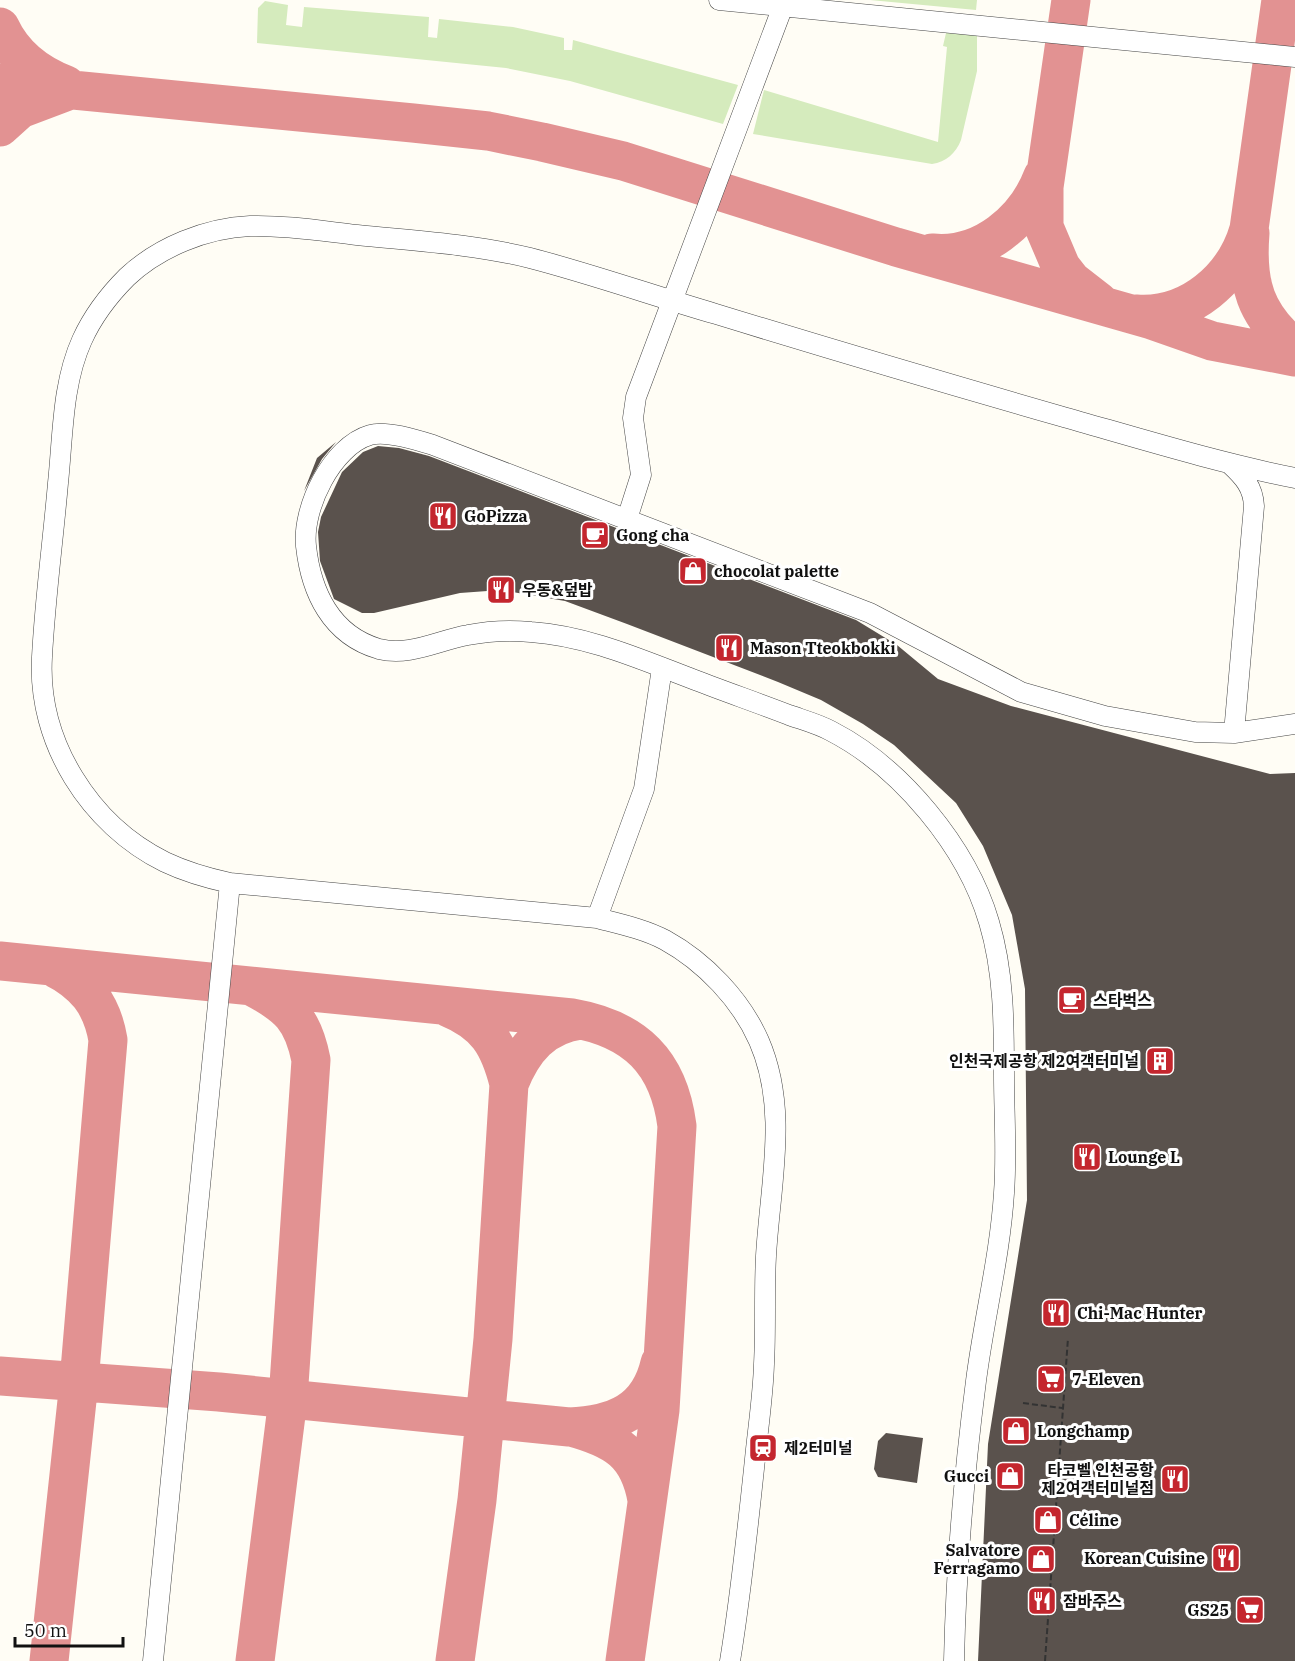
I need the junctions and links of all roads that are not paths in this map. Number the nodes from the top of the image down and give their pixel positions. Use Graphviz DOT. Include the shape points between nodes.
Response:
graph roads {
  1 [pos="719,0"];
  2 [pos="783,6"];
  3 [pos="1295,57"];
  4 [pos="671,301"];
  5 [pos="1230,464"];
  6 [pos="1293,478"];
  7 [pos="1254,506"];
  8 [pos="627,519"];
  9 [pos="662,668"];
  10 [pos="1295,724"];
  11 [pos="1234,734"];
  12 [pos="230,883"];
  13 [pos="597,918"];
  14 [pos="153,1661"];
  15 [pos="730,1661"];
  16 [pos="954,1661"];
  1 -- 2 [label="lane"];
  2 -- 3 [label="lane"];
  2 -- 4 [label="lane"];
  4 -- 5 [label="lane"];
  4 -- 8 [label="lane" via="636,397 633,418 641,475"];
  4 -- 12 [label="lane" via="529,258 463,246 250,226 196,237 166,250 125,279 104,305 82,340 67,393 41,668 46,706 70,773 109,823 165,862 195,875"];
  5 -- 6 [label="lane"];
  5 -- 7 [label="lane" via="1247,482"];
  6 -- 7 [label="lane" via="1269,487"];
  7 -- 11 [label="lane"];
  8 -- 9 [label="lane" via="433,444 371,434 333,463 323,478 309,512 305,540 311,578 336,624 355,639 380,649 400,652 469,635 525,631 573,636"];
  8 -- 11 [label="lane" via="870,613 1021,692 1105,716 1195,732"];
  9 -- 13 [label="lane" via="644,789"];
  9 -- 16 [label="lane" via="831,731 875,759 909,789 936,823 978,891 990,924 1003,1000 1004,1193 976,1380 956,1594"];
  10 -- 11 [label="lane"];
  12 -- 13 [label="lane"];
  12 -- 14 [label="lane"];
  13 -- 15 [label="lane" via="641,929 665,940 693,958 716,980 739,1006 759,1040 774,1091 777,1112 766,1257 764,1365"];
}
